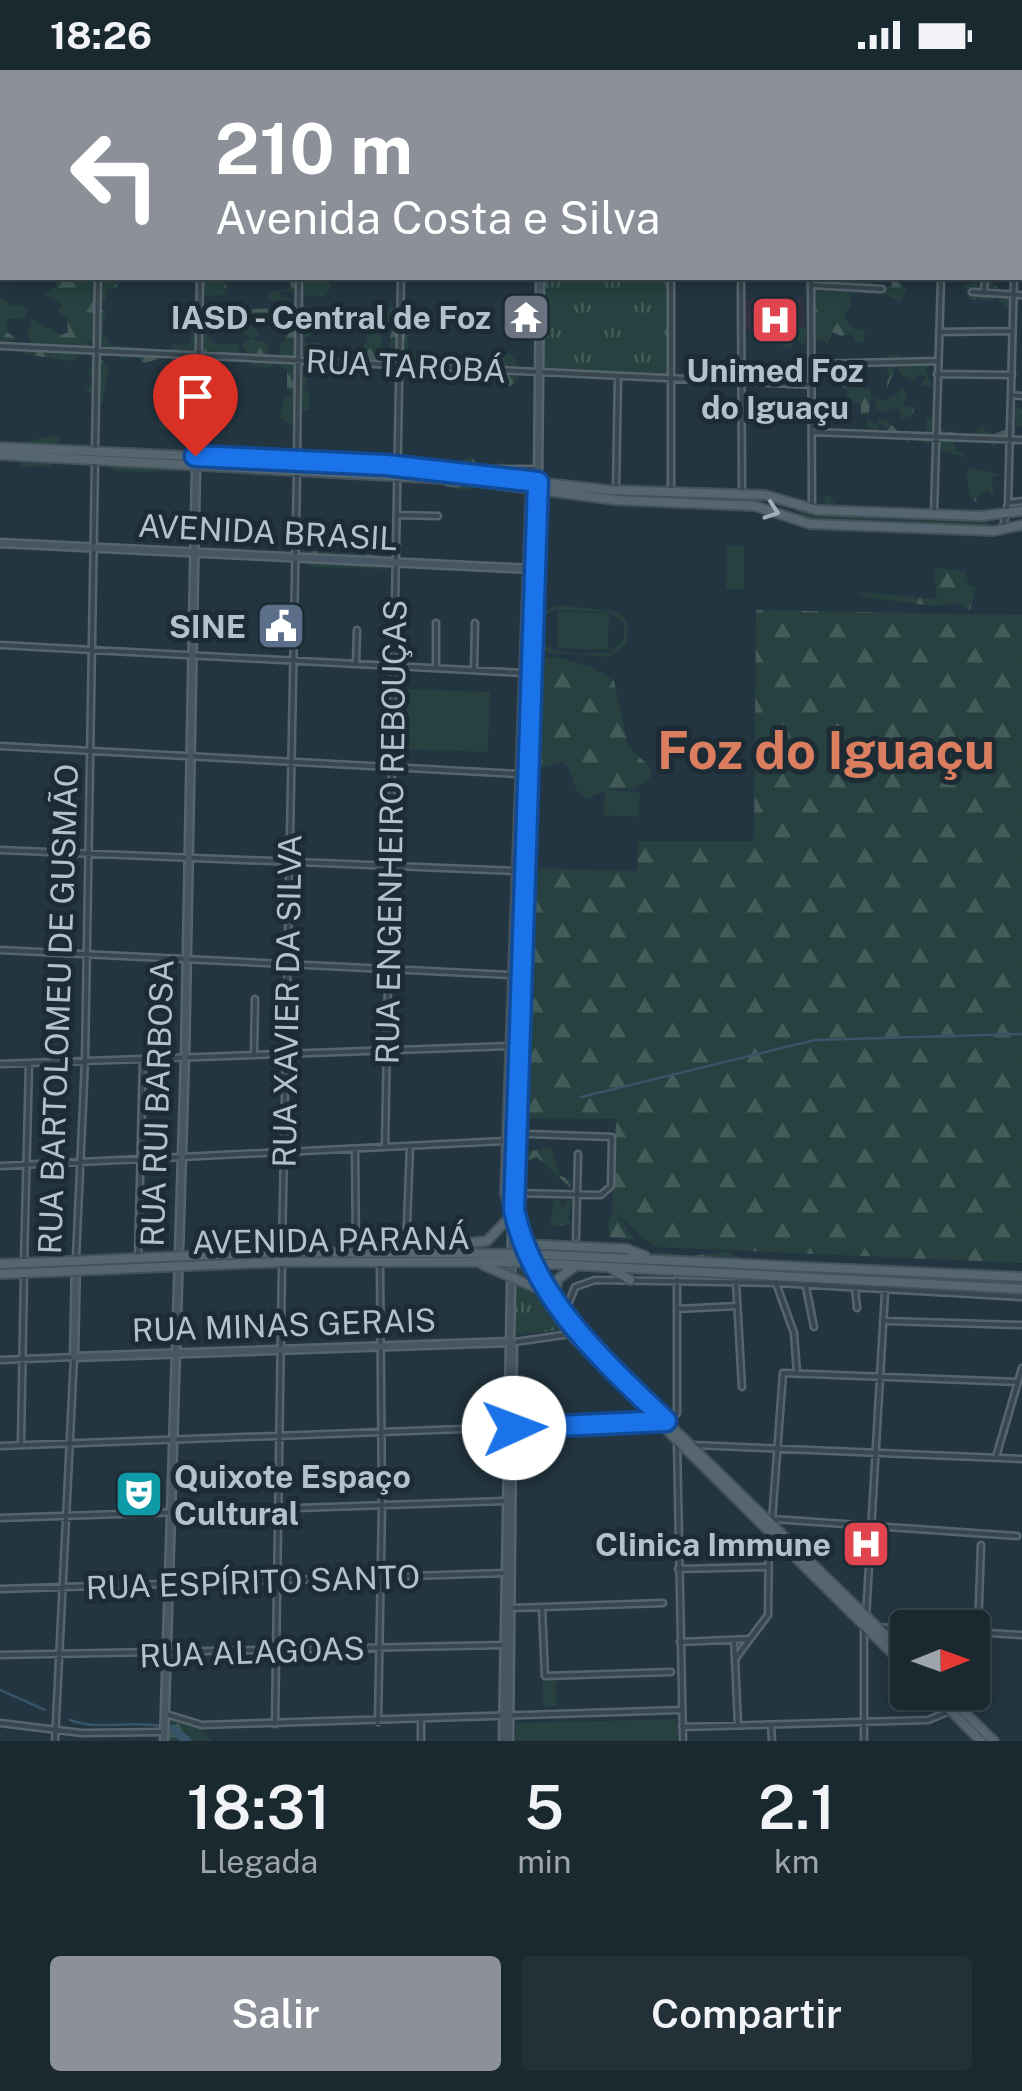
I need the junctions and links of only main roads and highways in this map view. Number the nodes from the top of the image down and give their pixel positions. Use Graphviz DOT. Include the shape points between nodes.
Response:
graph roads {
  1 [pos="0,446"];
  2 [pos="138,453"];
  3 [pos="156,454"];
  4 [pos="0,456"];
  5 [pos="95,456"];
  6 [pos="129,464"];
  7 [pos="148,464"];
  8 [pos="534,481"];
  9 [pos="1022,511"];
  10 [pos="871,512"];
  11 [pos="1022,525"];
  12 [pos="868,526"];
  13 [pos="517,975"];
  14 [pos="512,1140"];
  15 [pos="508,1219"];
  16 [pos="523,1244"];
  17 [pos="393,1252"];
  18 [pos="521,1258"];
  19 [pos="648,1259"];
  20 [pos="470,1262"];
  21 [pos="0,1264"];
  22 [pos="578,1265"];
  23 [pos="75,1266"];
  24 [pos="608,1266"];
  25 [pos="24,1268"];
  26 [pos="0,1274"];
  27 [pos="1022,1277"];
  28 [pos="630,1280"];
  29 [pos="538,1289"];
  30 [pos="1022,1289"];
  31 [pos="555,1302"];
  32 [pos="661,1422"];
  33 [pos="770,1526"];
  34 [pos="865,1621"];
  35 [pos="890,1640"];
  36 [pos="890,1648"];
  37 [pos="950,1710"];
  38 [pos="958,1710"];
  39 [pos="981,1741"];
  40 [pos="994,1741"];
  1 -- 5 [label="main road"];
  2 -- 3 [label="main road"];
  2 -- 5 [label="main road"];
  2 -- 6 [label="main road"];
  3 -- 7 [label="main road"];
  3 -- 8 [label="main road" via="399,466"];
  4 -- 5 [label="main road"];
  5 -- 6 [label="main road"];
  6 -- 7 [label="main road"];
  7 -- 8 [label="main road"];
  8 -- 10 [label="main road" via="742,494 812,509"];
  8 -- 12 [label="main road, one-way" via="615,500 742,505 810,524"];
  8 -- 13 [label="main road"];
  9 -- 10 [label="main road"];
  10 -- 12 [label="main road"];
  11 -- 12 [label="main road"];
  13 -- 14 [label="main road"];
  13 -- 14 [label="main road"];
  14 -- 15 [label="main road"];
  14 -- 16 [label="main road" via="512,1192"];
  15 -- 17 [label="main road" via="487,1240"];
  15 -- 18 [label="main road"];
  16 -- 18 [label="main road"];
  16 -- 19 [label="main road" via="626,1249"];
  17 -- 18 [label="main road, AVENIDA PARANÁ"];
  17 -- 23 [label="main road, AVENIDA PARANÁ" via="177,1256"];
  18 -- 19 [label="main road, AVENIDA PARANÁ"];
  18 -- 20 [label="main road, AVENIDA PARANÁ"];
  18 -- 22 [label="main road, AVENIDA PARANÁ"];
  18 -- 29 [label="main road"];
  18 -- 31 [label="main road"];
  19 -- 27 [label="main road, AVENIDA PARANÁ"];
  20 -- 23 [label="main road, AVENIDA PARANÁ"];
  20 -- 29 [label="main road"];
  21 -- 25 [label="main road, AVENIDA PARANÁ"];
  22 -- 24 [label="main road, AVENIDA PARANÁ"];
  22 -- 31 [label="main road" via="558,1279"];
  23 -- 25 [label="main road, AVENIDA PARANÁ"];
  24 -- 28 [label="main road"];
  24 -- 30 [label="main road, AVENIDA PARANÁ"];
  25 -- 26 [label="main road, AVENIDA PARANÁ"];
  29 -- 32 [label="main road" via="570,1334"];
  31 -- 32 [label="main road"];
  32 -- 33 [label="main road"];
  32 -- 33 [label="main road"];
  33 -- 34 [label="main road"];
  34 -- 35 [label="main road"];
  34 -- 36 [label="main road"];
  37 -- 39 [label="main road"];
  38 -- 40 [label="main road"];
}
